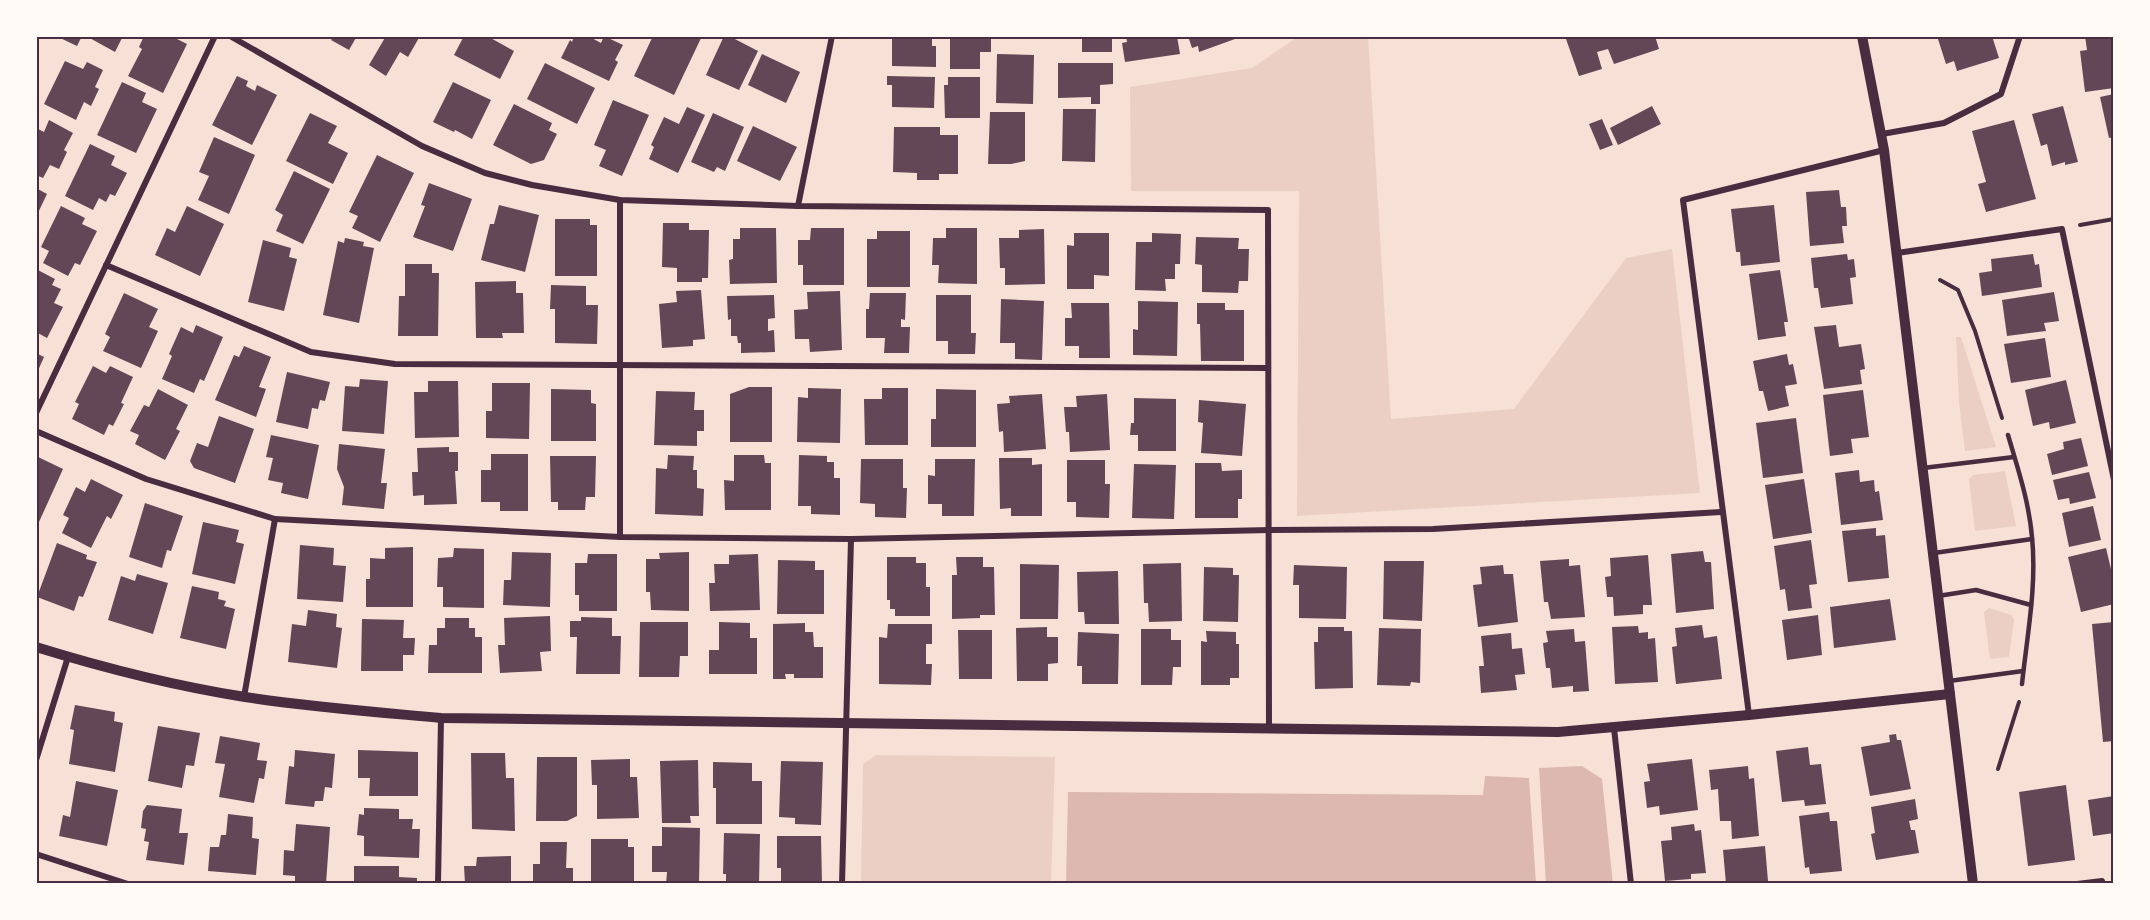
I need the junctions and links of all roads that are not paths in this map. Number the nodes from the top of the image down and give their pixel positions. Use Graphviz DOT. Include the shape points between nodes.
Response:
graph roads {
  1 [pos="214,36"];
  2 [pos="230,36"];
  3 [pos="832,36"];
  4 [pos="1862,36"];
  5 [pos="2020,36"];
  6 [pos="1882,134"];
  7 [pos="1884,150"];
  8 [pos="620,200"];
  9 [pos="798,206"];
  10 [pos="1897,253"];
  11 [pos="106,264"];
  12 [pos="620,366"];
  13 [pos="1268,368"];
  14 [pos="36,413"];
  15 [pos="36,431"];
  16 [pos="2008,435"];
  17 [pos="2014,457"];
  18 [pos="1923,468"];
  19 [pos="2114,480"];
  20 [pos="1721,512"];
  21 [pos="275,519"];
  22 [pos="1270,530"];
  23 [pos="620,537"];
  24 [pos="851,539"];
  25 [pos="2032,539"];
  26 [pos="1933,553"];
  27 [pos="1938,596"];
  28 [pos="2031,605"];
  29 [pos="36,648"];
  30 [pos="68,657"];
  31 [pos="2023,671"];
  32 [pos="1948,681"];
  33 [pos="2022,684"];
  34 [pos="1950,694"];
  35 [pos="244,697"];
  36 [pos="1749,715"];
  37 [pos="441,718"];
  38 [pos="846,724"];
  39 [pos="1614,728"];
  40 [pos="1269,729"];
  41 [pos="36,760"];
  42 [pos="36,854"];
  43 [pos="128,884"];
  44 [pos="438,884"];
  45 [pos="842,884"];
  46 [pos="1631,884"];
  47 [pos="1973,884"];
  48 [pos="2077,884"];
  49 [pos="2103,884"];
  1 -- 11 [label="street"];
  2 -- 8 [label="street" via="422,146 485,173 532,186"];
  3 -- 9 [label="street"];
  4 -- 6 [label="street"];
  5 -- 6 [label="street" via="2001,94 1944,123"];
  6 -- 7 [label="street"];
  7 -- 10 [label="street"];
  7 -- 20 [label="street" via="1683,200"];
  8 -- 9 [label="street"];
  8 -- 12 [label="street"];
  9 -- 13 [label="street" via="1268,210"];
  10 -- 18 [label="street"];
  10 -- 19 [label="street" via="2062,228"];
  11 -- 12 [label="street" via="310,352 395,364"];
  11 -- 14 [label="street"];
  12 -- 13 [label="street"];
  12 -- 23 [label="street"];
  13 -- 22 [label="street"];
  15 -- 21 [label="street" via="146,479"];
  16 -- 17 [label="lane"];
  17 -- 18 [label="lane"];
  17 -- 25 [label="lane"];
  18 -- 26 [label="street"];
  20 -- 22 [label="street" via="1433,528"];
  20 -- 36 [label="street"];
  21 -- 23 [label="street"];
  21 -- 35 [label="street"];
  22 -- 24 [label="street"];
  22 -- 40 [label="street"];
  23 -- 24 [label="street"];
  24 -- 38 [label="street"];
  25 -- 26 [label="lane"];
  25 -- 28 [label="lane"];
  26 -- 27 [label="street"];
  27 -- 28 [label="lane" via="1976,590"];
  27 -- 32 [label="street"];
  28 -- 31 [label="lane"];
  29 -- 30 [label="street"];
  30 -- 35 [label="street"];
  30 -- 41 [label="street"];
  31 -- 32 [label="lane"];
  31 -- 33 [label="lane"];
  32 -- 34 [label="street"];
  34 -- 36 [label="street"];
  34 -- 47 [label="street"];
  35 -- 37 [label="street"];
  36 -- 39 [label="street"];
  37 -- 38 [label="street"];
  37 -- 44 [label="street"];
  38 -- 40 [label="street"];
  38 -- 45 [label="street"];
  39 -- 40 [label="street" via="1558,732"];
  39 -- 46 [label="street"];
  42 -- 43 [label="street"];
  48 -- 49 [label="street" via="2102,880"];
}
